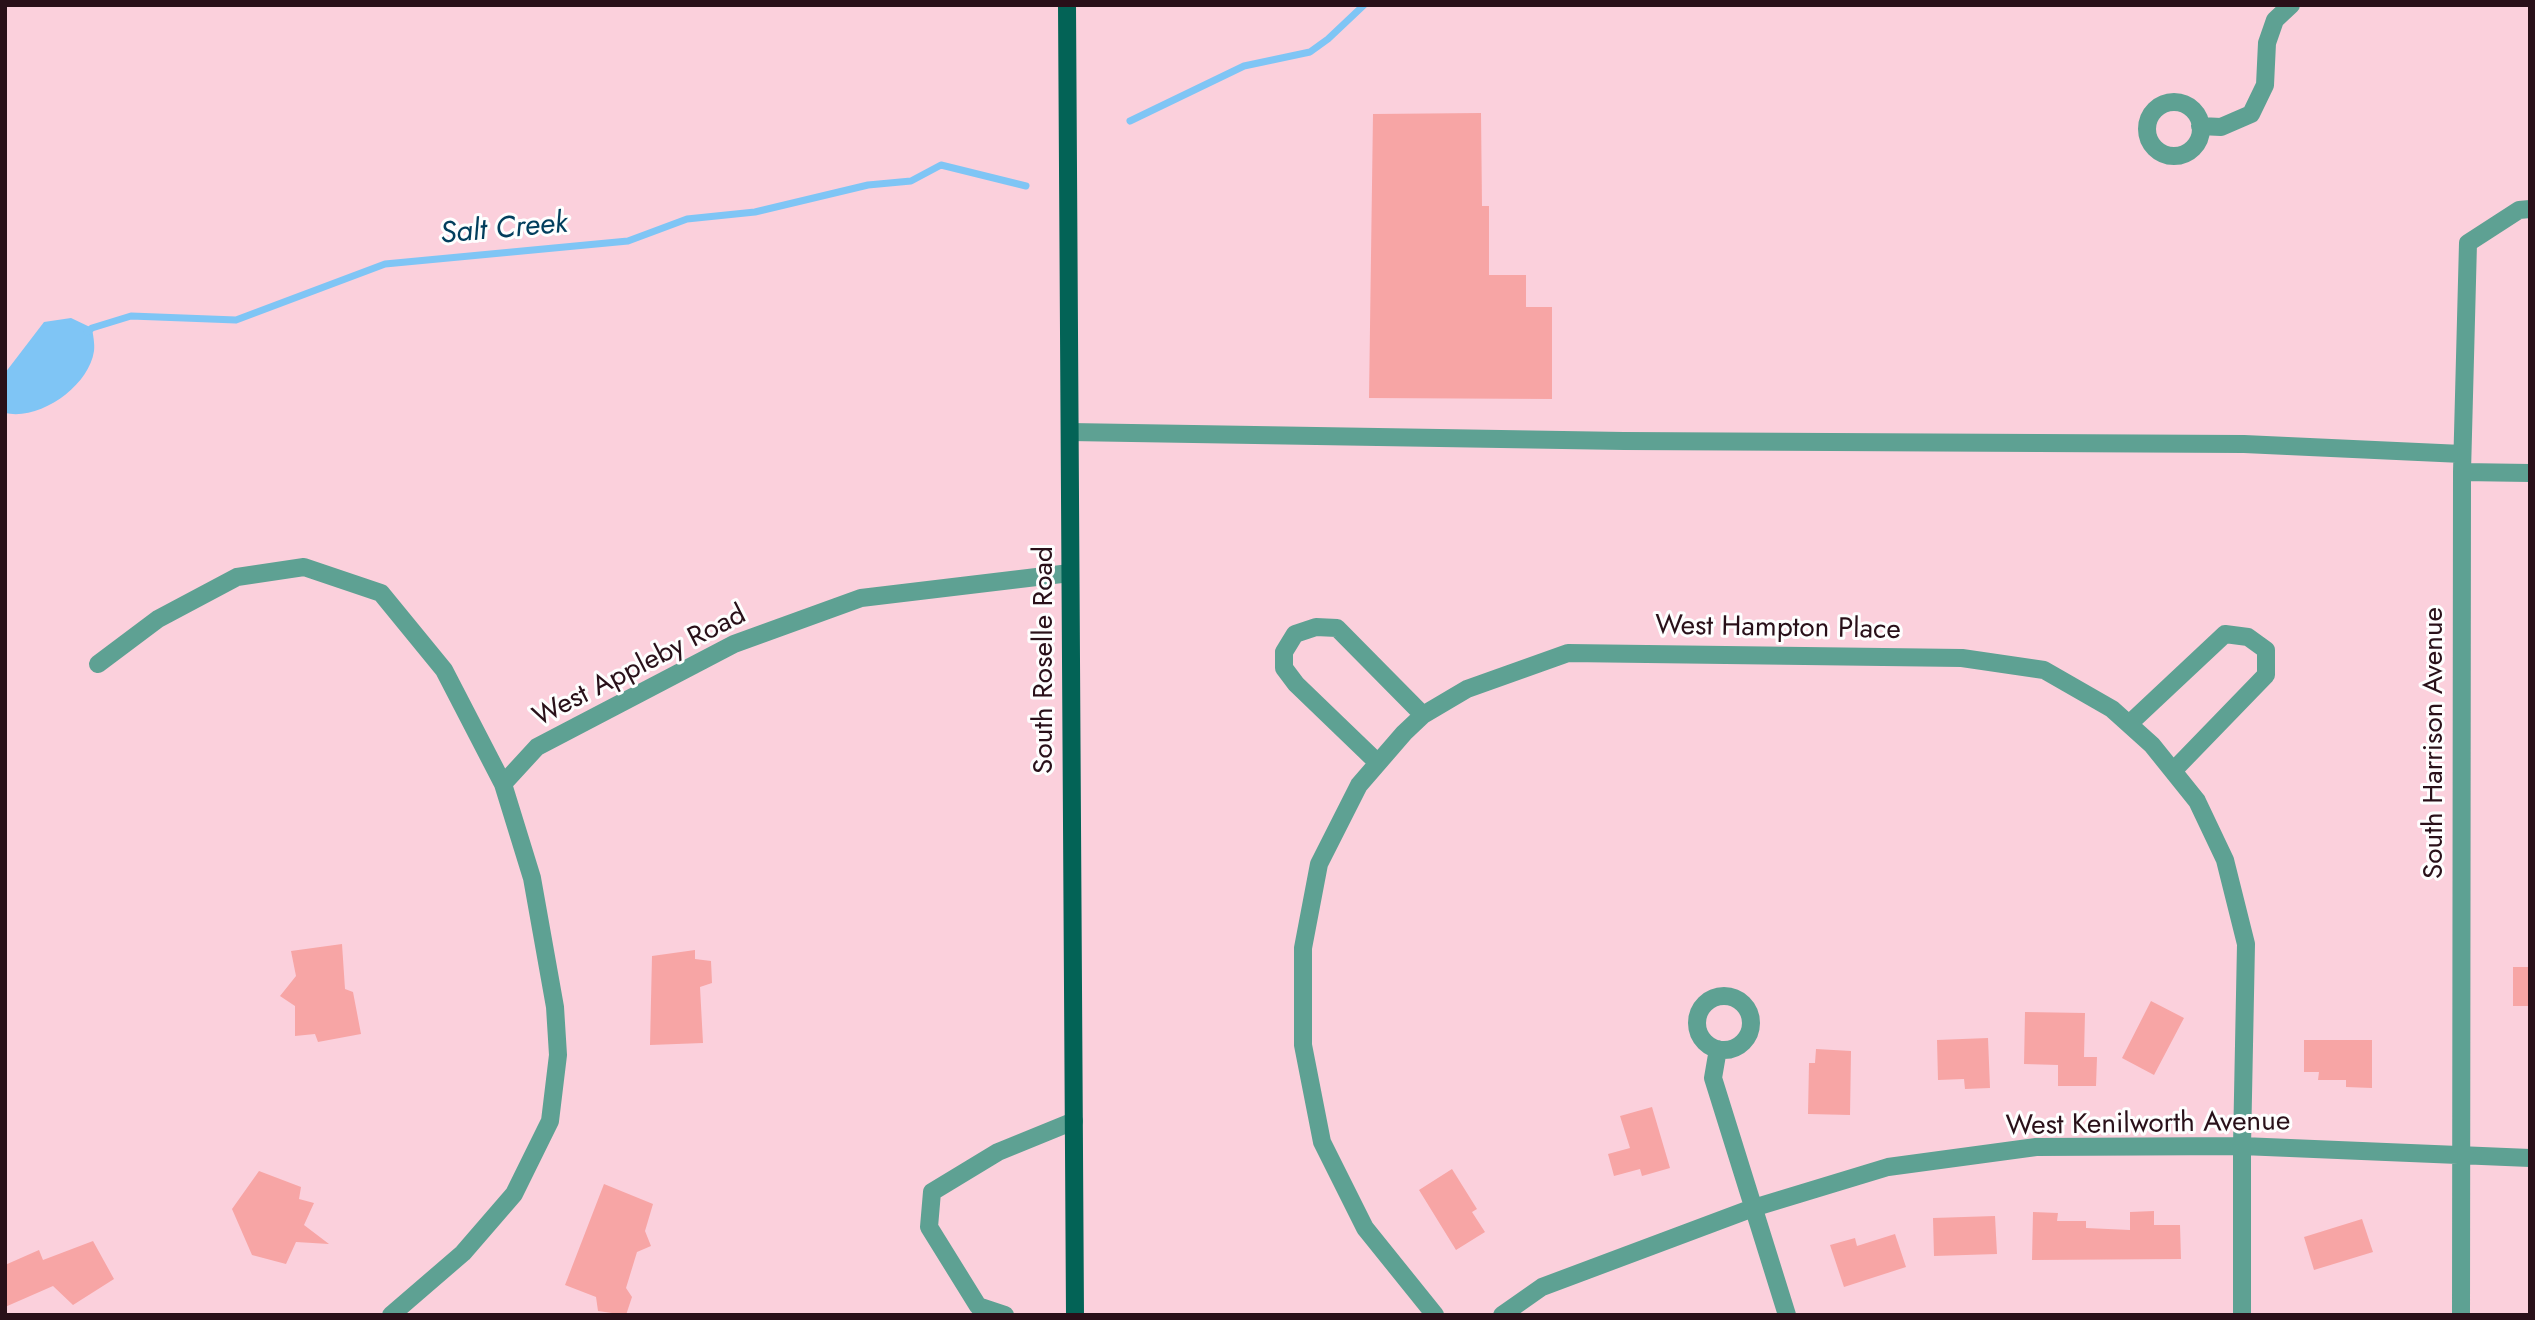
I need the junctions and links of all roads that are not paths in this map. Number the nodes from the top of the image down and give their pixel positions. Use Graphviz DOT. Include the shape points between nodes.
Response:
graph roads {
  1 [pos="1067,5"];
  2 [pos="2291,5"];
  3 [pos="2200,126"];
  4 [pos="2530,209"];
  5 [pos="1070,432"];
  6 [pos="2462,463"];
  7 [pos="2530,473"];
  8 [pos="1070,573"];
  9 [pos="98,664"];
  10 [pos="1423,715"];
  11 [pos="2129,724"];
  12 [pos="1378,763"];
  13 [pos="2173,771"];
  14 [pos="503,784"];
  15 [pos="1718,1049"];
  16 [pos="1074,1121"];
  17 [pos="2242,1146"];
  18 [pos="2460,1157"];
  19 [pos="2530,1158"];
  20 [pos="1753,1208"];
  21 [pos="391,1315"];
  22 [pos="1005,1315"];
  23 [pos="1075,1315"];
  24 [pos="1435,1315"];
  25 [pos="1502,1315"];
  26 [pos="1787,1315"];
  27 [pos="2242,1315"];
  28 [pos="2461,1315"];
  1 -- 5 [label="main road, South Roselle Road"];
  2 -- 3 [label="street" via="2274,20 2264,85 2251,114 2221,127"];
  4 -- 6 [label="street, South Harrison Avenue" via="2519,210 2468,243"];
  5 -- 6 [label="street" via="2244,444"];
  5 -- 8 [label="main road, South Roselle Road"];
  6 -- 7 [label="street"];
  6 -- 18 [label="street, South Harrison Avenue"];
  8 -- 14 [label="street, West Appleby Road" via="861,597 734,644 537,747"];
  8 -- 16 [label="main road, South Roselle Road"];
  9 -- 14 [label="street" via="158,619 237,577 304,567 381,593 444,670"];
  10 -- 11 [label="street, West Hampton Place" via="1467,690 1567,653 1962,658 2044,670 2112,709"];
  10 -- 12 [label="street, West Hampton Place"];
  10 -- 12 [label="street" via="1337,628 1316,627 1295,634 1284,652 1284,668"];
  11 -- 13 [label="street, West Hampton Place"];
  11 -- 13 [label="street" via="2225,634 2248,636 2266,650 2266,675"];
  12 -- 24 [label="street, West Hampton Place" via="1359,785 1318,864 1303,948 1303,1045 1322,1142 1365,1228"];
  13 -- 17 [label="street, West Hampton Place" via="2197,801 2225,860 2246,944"];
  14 -- 21 [label="street" via="532,878 555,1007 558,1055 550,1121 514,1194 463,1253"];
  15 -- 20 [label="street" via="1713,1078"];
  16 -- 22 [label="street" via="998,1152 932,1192 929,1227 978,1306"];
  16 -- 23 [label="main road, South Roselle Road"];
  17 -- 18 [label="street, West Kenilworth Avenue"];
  17 -- 20 [label="street, West Kenilworth Avenue" via="2036,1147 1888,1167"];
  17 -- 27 [label="street, West Hampton Place"];
  18 -- 19 [label="street, West Kenilworth Avenue"];
  18 -- 28 [label="street, South Harrison Avenue"];
  20 -- 25 [label="street, West Kenilworth Avenue" via="1542,1287"];
  20 -- 26 [label="street"];
}
